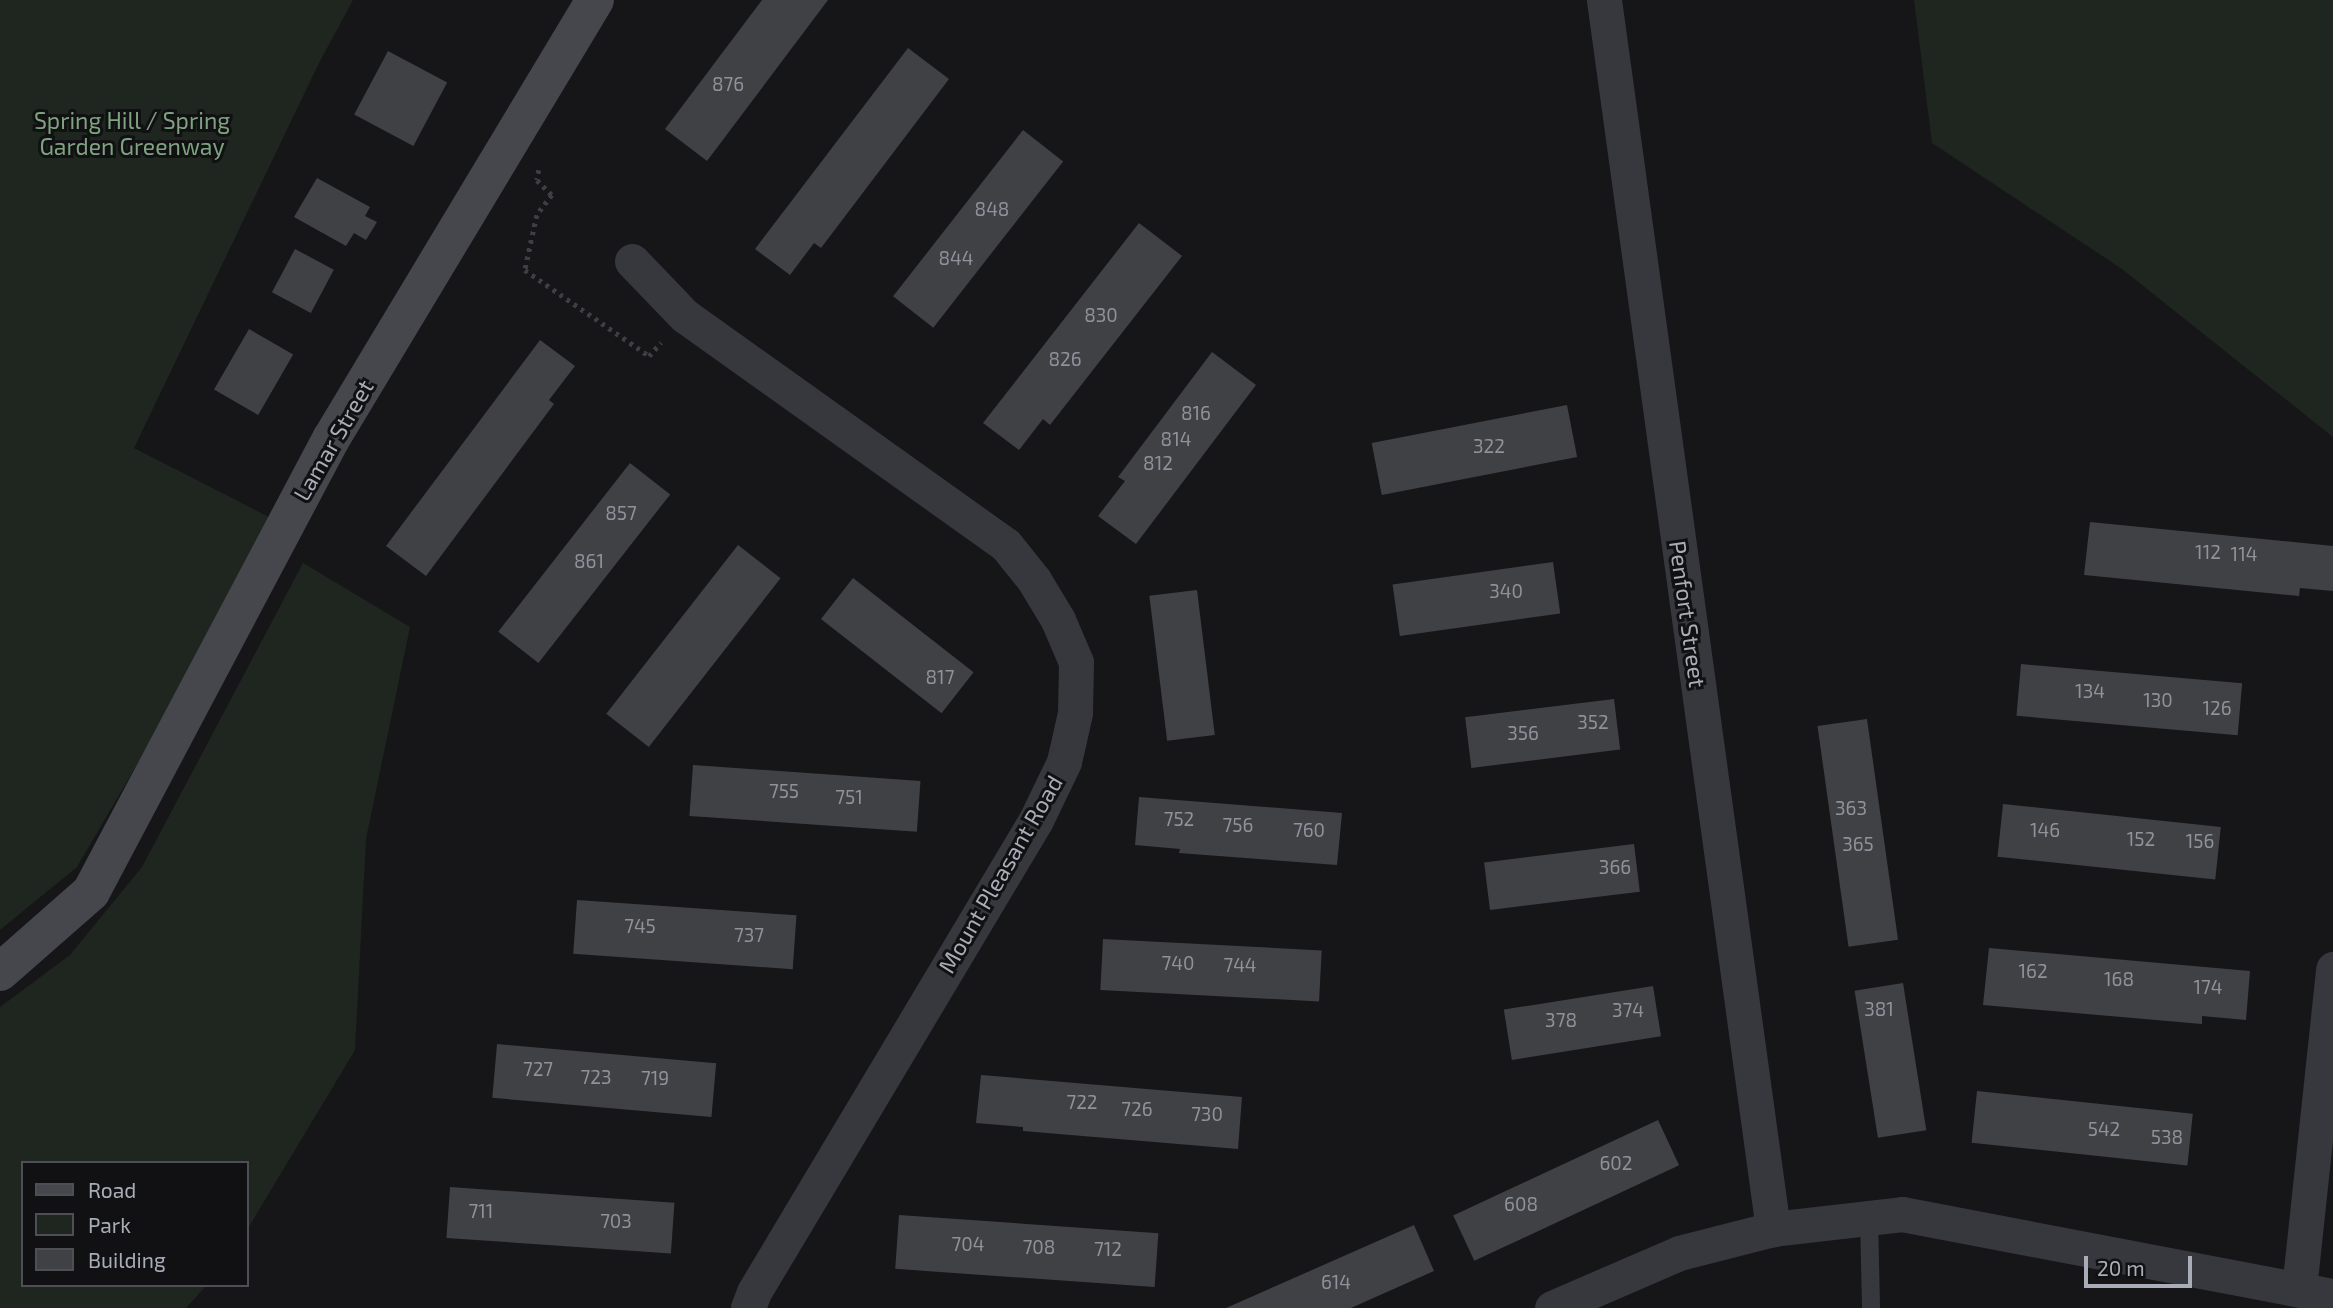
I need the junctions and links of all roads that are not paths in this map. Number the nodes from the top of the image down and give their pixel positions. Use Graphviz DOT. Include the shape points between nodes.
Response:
graph roads {
  1 [pos="595,0"];
  2 [pos="1604,0"];
  3 [pos="632,261"];
  4 [pos="2333,969"];
  5 [pos="0,972"];
  6 [pos="1869,1218"];
  7 [pos="1773,1229"];
  8 [pos="2299,1289"];
  9 [pos="2333,1296"];
  10 [pos="748,1308"];
  11 [pos="1552,1308"];
  12 [pos="1871,1308"];
  1 -- 5 [label="street, Lamar Street" via="331,439 91,892"];
  2 -- 7 [label="street, Penfort Street"];
  3 -- 10 [label="street, Mount Pleasant Road" via="685,316 1006,545 1046,600 1076,662 1075,713 1064,762 1036,820"];
  4 -- 8 [label="street"];
  6 -- 7 [label="street"];
  6 -- 8 [label="street" via="1902,1214"];
  6 -- 12 [label="lane"];
  7 -- 11 [label="street" via="1679,1254"];
  8 -- 9 [label="street"];
}
